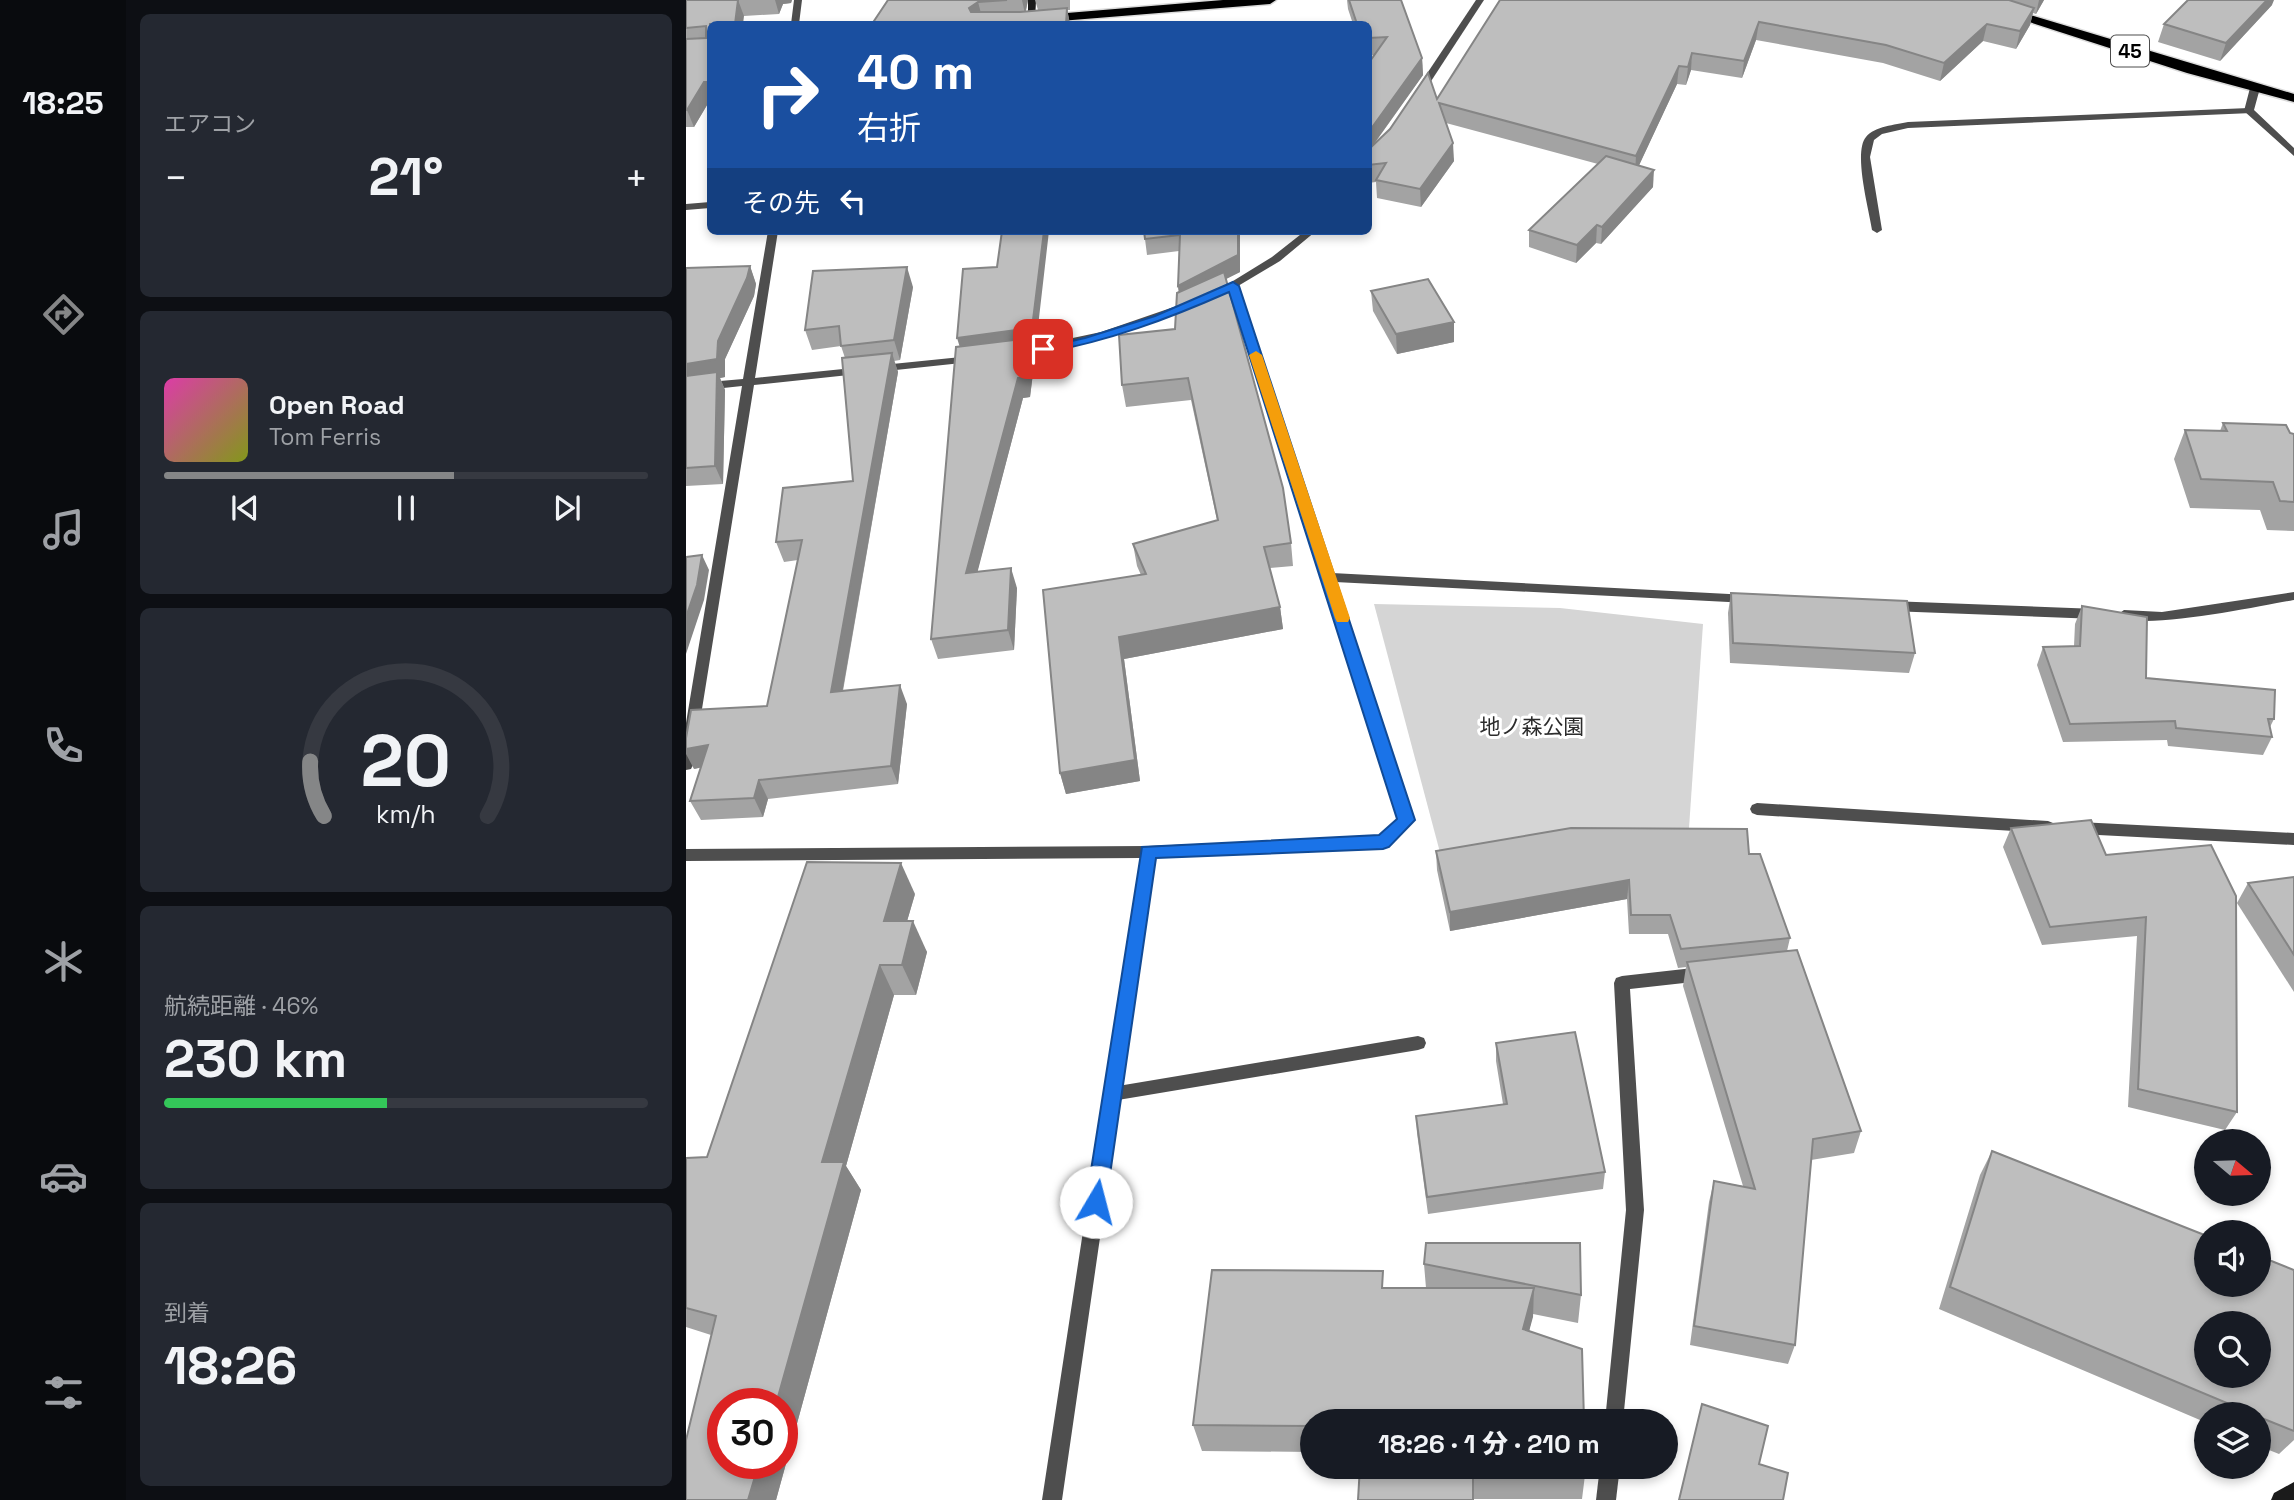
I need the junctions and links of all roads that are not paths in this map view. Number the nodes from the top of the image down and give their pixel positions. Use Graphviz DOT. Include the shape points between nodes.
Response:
graph roads {
  1 [pos="798,0"];
  2 [pos="1032,0"];
  3 [pos="1270,0"];
  4 [pos="1480,0"];
  5 [pos="1967,0"];
  6 [pos="1032,20"];
  7 [pos="795,21"];
  8 [pos="1020,21"];
  9 [pos="2255,88"];
  10 [pos="2294,98"];
  11 [pos="1415,99"];
  12 [pos="2249,111"];
  13 [pos="2294,153"];
  14 [pos="707,205"];
  15 [pos="686,207"];
  16 [pos="1877,230"];
  17 [pos="772,235"];
  18 [pos="1306,235"];
  19 [pos="1233,286"];
  20 [pos="998,356"];
  21 [pos="984,358"];
  22 [pos="749,380"];
  23 [pos="686,388"];
  24 [pos="1329,577"];
  25 [pos="2294,596"];
  26 [pos="1757,599"];
  27 [pos="1879,606"];
  28 [pos="686,765"];
  29 [pos="1757,809"];
  30 [pos="2294,839"];
  31 [pos="1148,852"];
  32 [pos="686,855"];
  33 [pos="1715,972"];
  34 [pos="1418,1043"];
  35 [pos="1112,1094"];
  36 [pos="1615,1409"];
  37 [pos="1608,1479"];
  38 [pos="2294,1492"];
  39 [pos="1052,1500"];
  40 [pos="1606,1500"];
  41 [pos="2281,1500"];
  1 -- 7 [label="street"];
  2 -- 6 [label="street"];
  3 -- 6 [label="highway"];
  4 -- 11 [label="street"];
  5 -- 9 [label="highway, 45"];
  6 -- 8 [label="highway"];
  9 -- 10 [label="highway, 45"];
  9 -- 12 [label="street"];
  12 -- 13 [label="street"];
  12 -- 16 [label="street" via="1908,125 1879,132 1869,139 1865,157"];
  14 -- 15 [label="street"];
  17 -- 22 [label="street"];
  18 -- 19 [label="street"];
  19 -- 20 [label="street" via="1159,318 1087,341"];
  19 -- 24 [label="street"];
  21 -- 22 [label="street"];
  22 -- 23 [label="street"];
  22 -- 28 [label="street"];
  24 -- 26 [label="street"];
  24 -- 31 [label="street" via="1406,820 1383,842"];
  25 -- 27 [label="street" via="2162,617"];
  29 -- 30 [label="street"];
  31 -- 32 [label="street"];
  31 -- 35 [label="street"];
  33 -- 36 [label="street" via="1622,982 1635,1210"];
  34 -- 35 [label="street"];
  35 -- 39 [label="street"];
  37 -- 40 [label="street"];
  38 -- 41 [label="street"];
}
